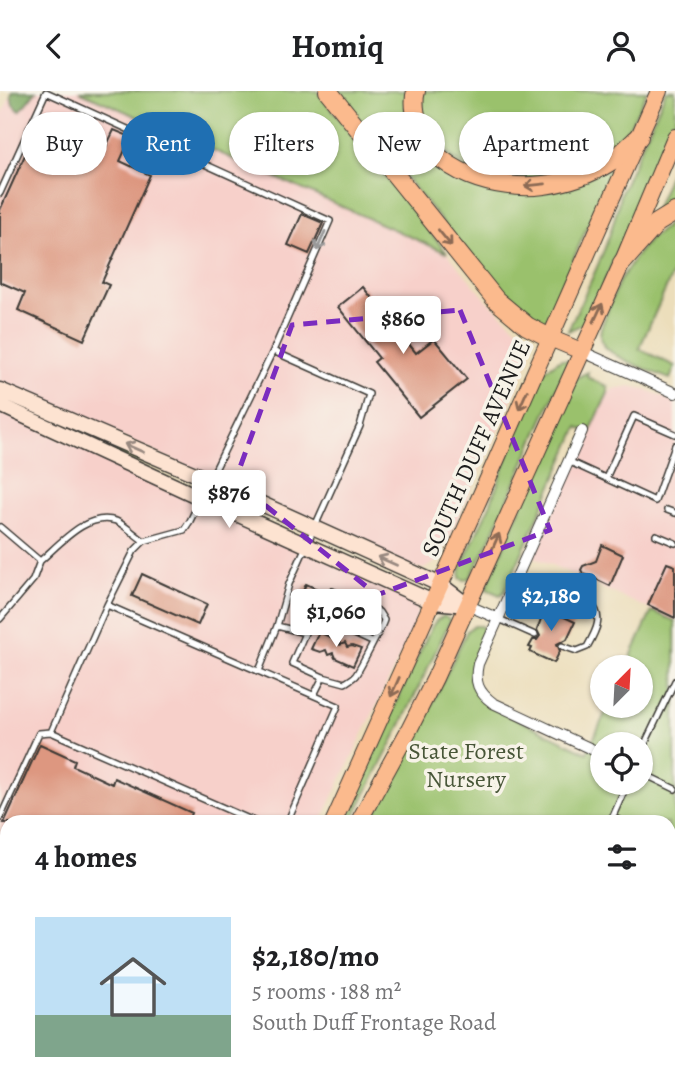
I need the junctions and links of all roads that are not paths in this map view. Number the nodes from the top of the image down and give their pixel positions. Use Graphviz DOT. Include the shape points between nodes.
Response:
graph roads {
  1 [pos="328,91"];
  2 [pos="416,91"];
  3 [pos="659,91"];
  4 [pos="639,137"];
  5 [pos="675,137"];
  6 [pos="0,194"];
  7 [pos="675,212"];
  8 [pos="622,263"];
  9 [pos="550,338"];
  10 [pos="273,351"];
  11 [pos="581,351"];
  12 [pos="0,390"];
  13 [pos="675,393"];
  14 [pos="0,405"];
  15 [pos="582,431"];
  16 [pos="675,434"];
  17 [pos="675,445"];
  18 [pos="568,461"];
  19 [pos="606,478"];
  20 [pos="209,480"];
  21 [pos="201,498"];
  22 [pos="667,510"];
  23 [pos="675,513"];
  24 [pos="0,527"];
  25 [pos="314,528"];
  26 [pos="656,535"];
  27 [pos="144,541"];
  28 [pos="675,543"];
  29 [pos="306,546"];
  30 [pos="40,561"];
  31 [pos="440,585"];
  32 [pos="433,602"];
  33 [pos="589,602"];
  34 [pos="107,605"];
  35 [pos="467,605"];
  36 [pos="313,615"];
  37 [pos="0,619"];
  38 [pos="499,619"];
  39 [pos="277,626"];
  40 [pos="305,633"];
  41 [pos="535,635"];
  42 [pos="372,642"];
  43 [pos="562,646"];
  44 [pos="259,671"];
  45 [pos="323,677"];
  46 [pos="675,681"];
  47 [pos="314,695"];
  48 [pos="651,732"];
  49 [pos="51,733"];
  50 [pos="590,748"];
  51 [pos="653,778"];
  52 [pos="675,789"];
  53 [pos="622,795"];
  54 [pos="1,815"];
  55 [pos="240,815"];
  56 [pos="290,815"];
  57 [pos="337,815"];
  58 [pos="362,815"];
  59 [pos="613,815"];
  1 -- 9 [label="highway, one-way" via="496,300 527,327"];
  4 -- 2 [label="highway, one-way" via="610,162 582,175 526,187 502,185 449,164 431,151 415,113"];
  3 -- 4 [label="main road, SOUTH DUFF AVENUE"];
  4 -- 9 [label="main road, SOUTH DUFF AVENUE"];
  5 -- 8 [label="main road"];
  6 -- 10 [label="lane, one-way" via="46,92 330,221"];
  7 -- 8 [label="highway" via="649,230"];
  11 -- 8 [label="main road, one-way"];
  9 -- 11 [label="main road"];
  9 -- 31 [label="main road, SOUTH DUFF AVENUE, one-way"];
  10 -- 20 [label="lane"];
  10 -- 25 [label="lane" via="369,394 360,426"];
  11 -- 13 [label="street"];
  35 -- 11 [label="main road, one-way"];
  20 -- 12 [label="main road, one-way"];
  14 -- 21 [label="main road"];
  15 -- 18 [label="street"];
  16 -- 19 [label="lane" via="634,417"];
  17 -- 19 [label="lane" via="655,501"];
  18 -- 19 [label="lane"];
  18 -- 38 [label="street"];
  20 -- 21 [label="lane"];
  20 -- 25 [label="main road"];
  21 -- 27 [label="lane" via="184,530"];
  21 -- 29 [label="main road"];
  22 -- 23 [label="lane"];
  24 -- 30 [label="lane"];
  25 -- 29 [label="lane"];
  31 -- 25 [label="main road, one-way"];
  26 -- 28 [label="lane"];
  27 -- 30 [label="lane" via="116,521 97,519"];
  27 -- 34 [label="lane" via="127,562"];
  29 -- 32 [label="main road"];
  29 -- 39 [label="lane"];
  30 -- 37 [label="lane" via="33,580"];
  31 -- 32 [label="main road, SOUTH DUFF AVENUE"];
  31 -- 35 [label="main road"];
  32 -- 35 [label="main road"];
  32 -- 57 [label="main road, SOUTH DUFF AVENUE, one-way"];
  33 -- 43 [label="lane" via="598,617 587,647 576,651"];
  34 -- 44 [label="lane"];
  34 -- 49 [label="lane"];
  35 -- 38 [label="street"];
  35 -- 58 [label="main road" via="410,728"];
  36 -- 40 [label="lane"];
  36 -- 42 [label="lane"];
  36 -- 42 [label="lane" via="332,591 379,612 384,620"];
  38 -- 41 [label="lane"];
  38 -- 50 [label="street" via="478,664 480,691 500,707"];
  39 -- 40 [label="lane"];
  39 -- 44 [label="lane"];
  40 -- 45 [label="lane" via="292,663"];
  42 -- 45 [label="lane" via="356,675 345,683"];
  44 -- 47 [label="lane"];
  45 -- 47 [label="lane"];
  46 -- 48 [label="lane"];
  47 -- 56 [label="lane" via="338,706"];
  49 -- 54 [label="lane" via="39,733"];
  49 -- 55 [label="lane"];
  51 -- 52 [label="lane"];
  53 -- 59 [label="lane"];
}
